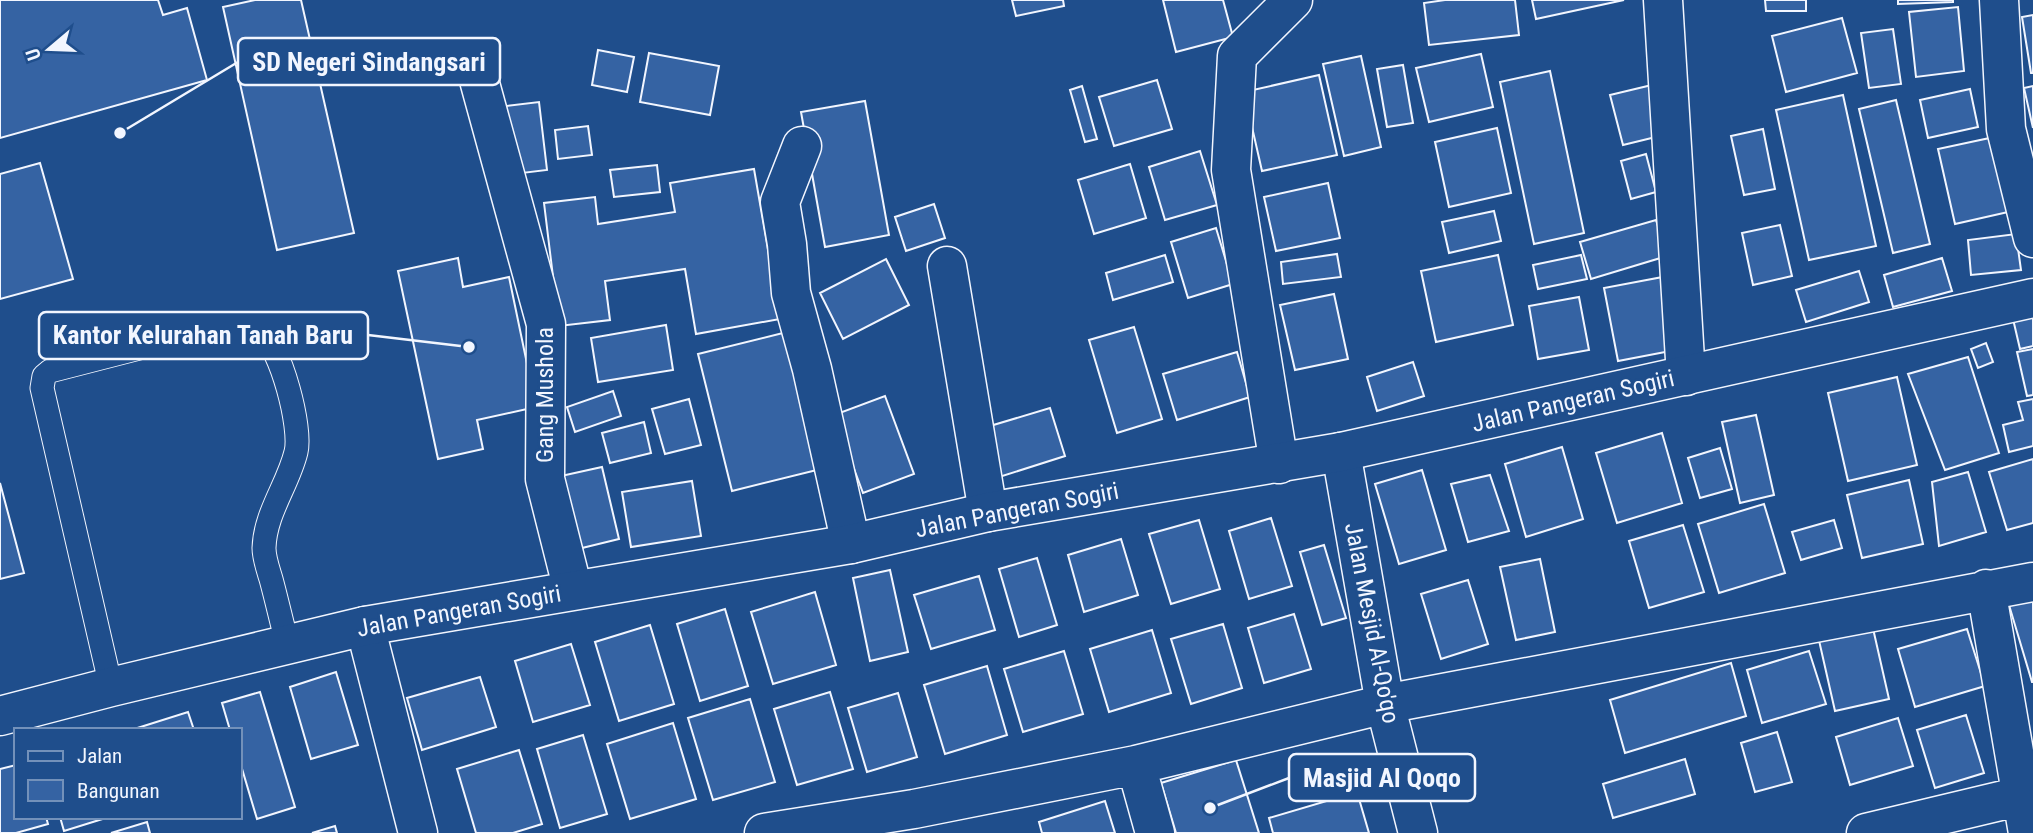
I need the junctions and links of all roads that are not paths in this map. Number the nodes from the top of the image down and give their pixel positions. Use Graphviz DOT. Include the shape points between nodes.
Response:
graph roads {
  1 [pos="1293,0"];
  2 [pos="1663,0"];
  3 [pos="1999,0"];
  4 [pos="479,80"];
  5 [pos="802,146"];
  6 [pos="2033,238"];
  7 [pos="947,266"];
  8 [pos="2033,298"];
  9 [pos="1686,376"];
  10 [pos="1341,452"];
  11 [pos="1279,464"];
  12 [pos="988,512"];
  13 [pos="851,544"];
  14 [pos="2033,582"];
  15 [pos="1986,589"];
  16 [pos="573,590"];
  17 [pos="365,626"];
  18 [pos="288,646"];
  19 [pos="111,687"];
  20 [pos="1385,704"];
  21 [pos="0,716"];
  22 [pos="1136,765"];
  23 [pos="2021,796"];
  24 [pos="917,821"];
  25 [pos="418,833"];
  26 [pos="764,833"];
  27 [pos="1155,833"];
  28 [pos="1418,833"];
  29 [pos="1866,833"];
  30 [pos="2028,833"];
  1 -- 11 [label="street" via="1237,56 1231,170"];
  2 -- 9 [label="street"];
  3 -- 6 [label="street" via="2006,129"];
  4 -- 16 [label="street, Gang Mushola" via="546,324 545,479"];
  5 -- 13 [label="street" via="780,202 792,293"];
  7 -- 12 [label="street"];
  8 -- 9 [label="street, Jalan Pangeran Sogiri"];
  9 -- 10 [label="street, Jalan Pangeran Sogiri"];
  10 -- 11 [label="street, Jalan Pangeran Sogiri"];
  10 -- 20 [label="street, Jalan Mesjid Al-Qo'qo"];
  11 -- 12 [label="street, Jalan Pangeran Sogiri"];
  12 -- 13 [label="street, Jalan Pangeran Sogiri"];
  13 -- 16 [label="street, Jalan Pangeran Sogiri"];
  14 -- 15 [label="street"];
  15 -- 20 [label="street"];
  15 -- 23 [label="street"];
  16 -- 17 [label="street, Jalan Pangeran Sogiri"];
  17 -- 18 [label="street, Jalan Pangeran Sogiri"];
  17 -- 25 [label="street"];
  18 -- 19 [label="street, Jalan Pangeran Sogiri"];
  18 -- 19 [label="lane" via="264,552 272,511 297,449 292,402 263,334 252,328 225,326 50,371 43,380 41,388"];
  19 -- 21 [label="street, Jalan Pangeran Sogiri"];
  20 -- 22 [label="street"];
  20 -- 28 [label="street, Jalan Mesjid Al-Qo'qo"];
  22 -- 24 [label="street"];
  22 -- 27 [label="street"];
  23 -- 29 [label="street"];
  23 -- 30 [label="street"];
  24 -- 26 [label="street"];
}
